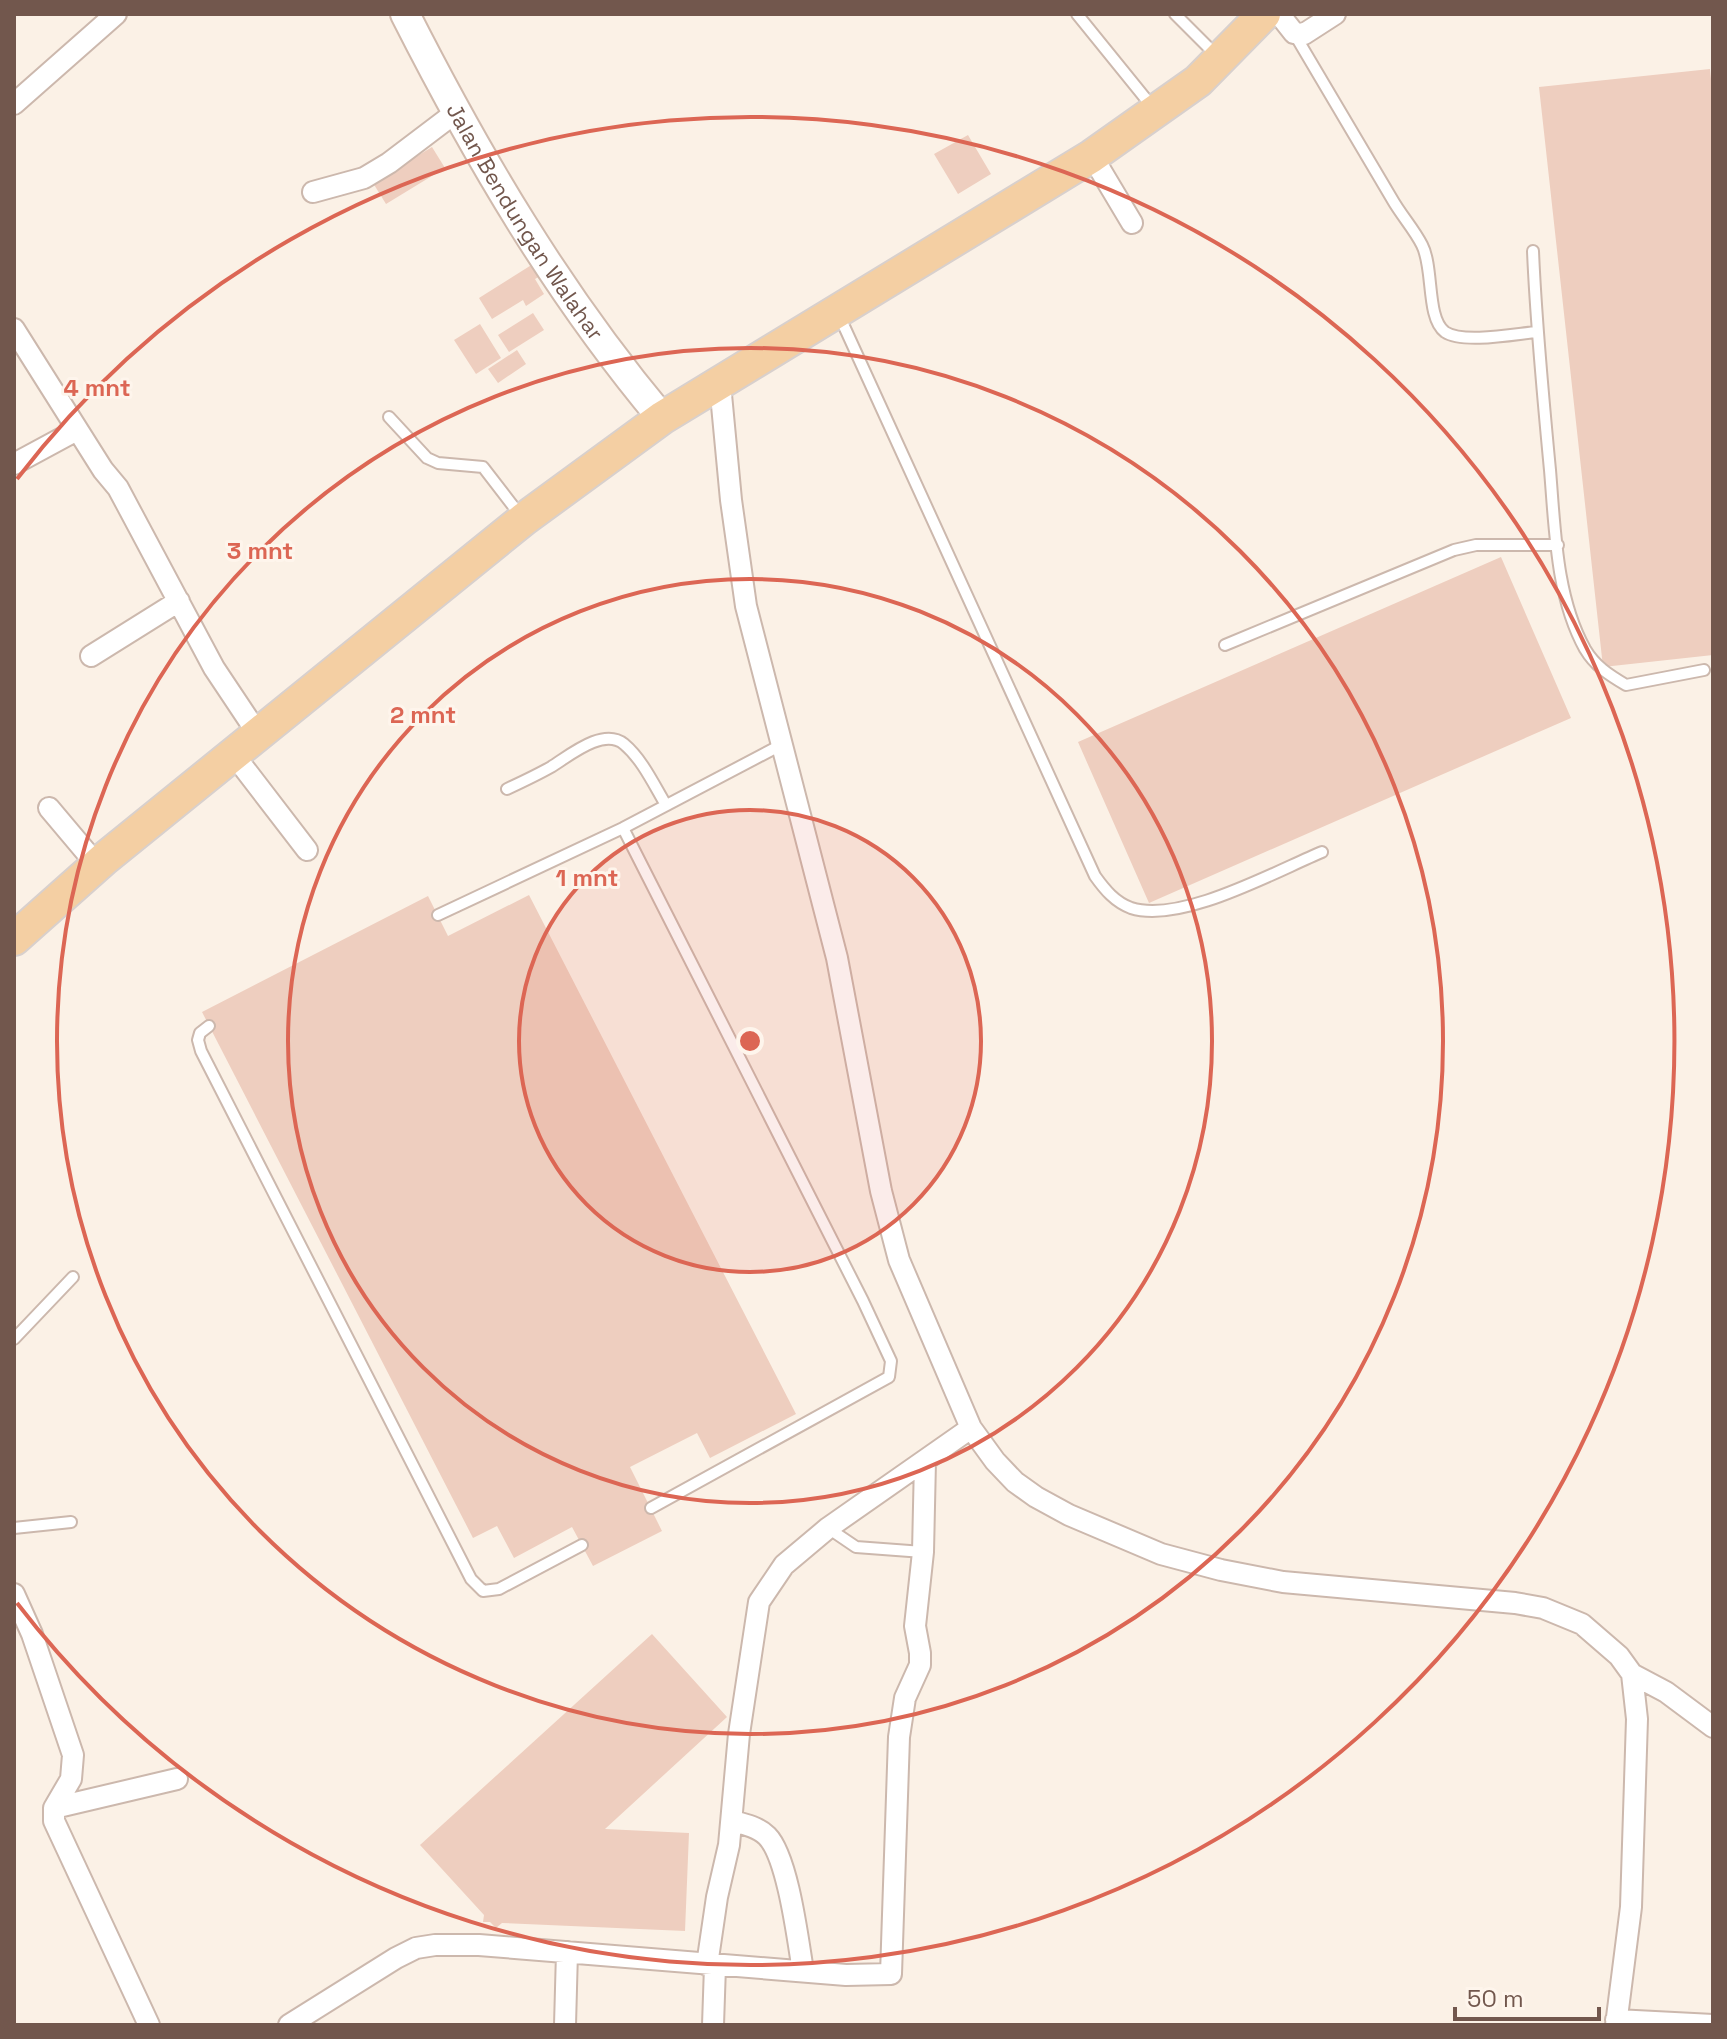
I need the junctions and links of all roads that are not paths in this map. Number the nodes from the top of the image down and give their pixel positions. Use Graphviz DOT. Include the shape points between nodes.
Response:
graph roads {
  1 [pos="116,14"];
  2 [pos="405,14"];
  3 [pos="1077,14"];
  4 [pos="1175,14"];
  5 [pos="1264,14"];
  6 [pos="1279,14"];
  7 [pos="1335,14"];
  8 [pos="1294,33"];
  9 [pos="1221,60"];
  10 [pos="14,104"];
  11 [pos="1156,110"];
  12 [pos="455,113"];
  13 [pos="1092,156"];
  14 [pos="313,192"];
  15 [pos="1132,223"];
  16 [pos="1533,251"];
  17 [pos="837,312"];
  18 [pos="14,329"];
  19 [pos="1536,332"];
  20 [pos="720,384"];
  21 [pos="389,417"];
  22 [pos="662,418"];
  23 [pos="77,430"];
  24 [pos="14,464"];
  25 [pos="524,519"];
  26 [pos="1558,545"];
  27 [pos="179,601"];
  28 [pos="1225,645"];
  29 [pos="91,656"];
  30 [pos="1704,670"];
  31 [pos="258,734"];
  32 [pos="781,745"];
  33 [pos="234,755"];
  34 [pos="507,789"];
  35 [pos="666,805"];
  36 [pos="49,808"];
  37 [pos="623,828"];
  38 [pos="307,850"];
  39 [pos="1322,852"];
  40 [pos="97,865"];
  41 [pos="438,915"];
  42 [pos="17,927"];
  43 [pos="209,1026"];
  44 [pos="73,1277"];
  45 [pos="14,1339"];
  46 [pos="971,1428"];
  47 [pos="925,1461"];
  48 [pos="651,1508"];
  49 [pos="71,1522"];
  50 [pos="14,1528"];
  51 [pos="828,1528"];
  52 [pos="582,1545"];
  53 [pos="923,1552"];
  54 [pos="14,1594"];
  55 [pos="1632,1674"];
  56 [pos="1713,1727"];
  57 [pos="177,1779"];
  58 [pos="54,1808"];
  59 [pos="732,1821"];
  60 [pos="567,1952"];
  61 [pos="711,1965"];
  62 [pos="803,1971"];
  63 [pos="1616,2022"];
  64 [pos="149,2025"];
  65 [pos="289,2025"];
  66 [pos="565,2025"];
  67 [pos="713,2025"];
  68 [pos="1713,2025"];
  1 -- 10 [label="street"];
  2 -- 12 [label="street, Jalan Bendungan Walahar"];
  3 -- 11 [label="lane"];
  4 -- 9 [label="lane"];
  5 -- 9 [label="main road"];
  6 -- 8 [label="street"];
  7 -- 8 [label="street" via="1304,34"];
  8 -- 19 [label="lane" via="1423,247 1440,327 1472,338"];
  9 -- 11 [label="main road"];
  11 -- 13 [label="main road"];
  12 -- 14 [label="street" via="364,178"];
  12 -- 22 [label="street, Jalan Bendungan Walahar" via="549,270"];
  13 -- 15 [label="street"];
  13 -- 17 [label="main road"];
  16 -- 19 [label="lane"];
  17 -- 20 [label="main road"];
  17 -- 39 [label="lane" via="1095,876 1110,895 1152,913 1180,910"];
  18 -- 23 [label="street"];
  19 -- 26 [label="lane"];
  20 -- 22 [label="main road"];
  20 -- 32 [label="street" via="746,606"];
  21 -- 25 [label="lane" via="427,458 483,467"];
  22 -- 25 [label="main road"];
  23 -- 24 [label="street"];
  23 -- 27 [label="street" via="118,488"];
  25 -- 31 [label="main road"];
  26 -- 28 [label="lane" via="1454,550"];
  26 -- 30 [label="lane" via="1576,630 1601,669 1626,685"];
  27 -- 29 [label="street"];
  27 -- 31 [label="street" via="214,668"];
  31 -- 33 [label="main road"];
  32 -- 35 [label="lane"];
  32 -- 46 [label="street" via="840,971 899,1260"];
  33 -- 38 [label="street"];
  33 -- 40 [label="main road"];
  34 -- 35 [label="lane" via="583,747 617,740"];
  35 -- 37 [label="lane"];
  36 -- 40 [label="street"];
  37 -- 41 [label="lane"];
  37 -- 48 [label="lane" via="891,1361 889,1377"];
  40 -- 42 [label="main road"];
  43 -- 52 [label="lane" via="200,1033 201,1051 471,1579 483,1591 499,1589"];
  44 -- 45 [label="lane"];
  46 -- 47 [label="street"];
  46 -- 55 [label="street" via="995,1461 1036,1497 1161,1554 1283,1582 1543,1608 1582,1624"];
  47 -- 51 [label="street"];
  47 -- 53 [label="street"];
  49 -- 50 [label="lane"];
  51 -- 53 [label="lane" via="856,1547"];
  51 -- 59 [label="street" via="784,1565 759,1602"];
  53 -- 62 [label="street" via="915,1626 920,1665 905,1698 899,1737 891,1974"];
  54 -- 58 [label="street" via="73,1755 71,1779"];
  55 -- 56 [label="street"];
  55 -- 63 [label="street" via="1637,1719 1631,1907"];
  57 -- 58 [label="street"];
  58 -- 64 [label="street" via="63,1846"];
  59 -- 61 [label="street"];
  59 -- 62 [label="street" via="761,1831 774,1847"];
  60 -- 61 [label="street"];
  60 -- 65 [label="street" via="479,1945 416,1948"];
  60 -- 66 [label="street"];
  61 -- 62 [label="street"];
  61 -- 67 [label="street"];
  63 -- 68 [label="street"];
}
